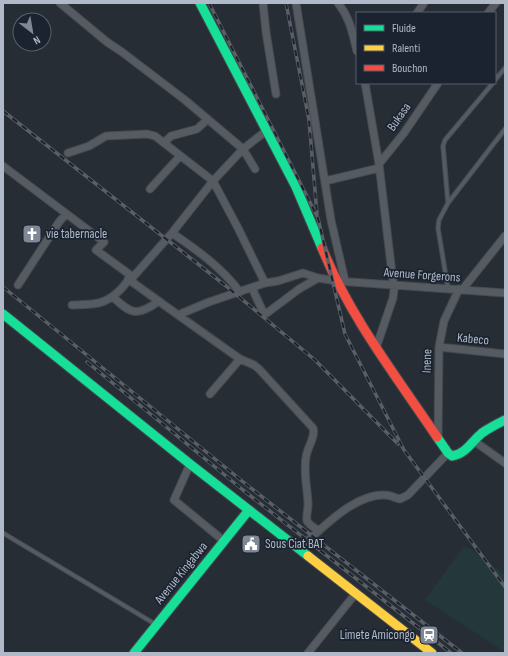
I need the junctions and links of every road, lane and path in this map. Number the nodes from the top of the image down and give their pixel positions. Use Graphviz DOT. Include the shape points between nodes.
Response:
graph roads {
  1 [pos="60,3"];
  2 [pos="200,3"];
  3 [pos="263,3"];
  4 [pos="296,3"];
  5 [pos="424,3"];
  6 [pos="496,3"];
  7 [pos="342,5"];
  8 [pos="418,12"];
  9 [pos="489,12"];
  10 [pos="356,47"];
  11 [pos="505,68"];
  12 [pos="496,79"];
  13 [pos="366,84"];
  14 [pos="437,84"];
  15 [pos="492,84"];
  16 [pos="276,94"];
  17 [pos="208,119"];
  18 [pos="505,129"];
  19 [pos="266,131"];
  20 [pos="164,143"];
  21 [pos="243,149"];
  22 [pos="68,153"];
  23 [pos="180,156"];
  24 [pos="3,166"];
  25 [pos="379,166"];
  26 [pos="255,169"];
  27 [pos="325,181"];
  28 [pos="213,182"];
  29 [pos="150,189"];
  30 [pos="448,202"];
  31 [pos="66,214"];
  32 [pos="172,233"];
  33 [pos="505,236"];
  34 [pos="131,278"];
  35 [pos="318,278"];
  36 [pos="341,281"];
  37 [pos="265,283"];
  38 [pos="393,284"];
  39 [pos="18,285"];
  40 [pos="252,288"];
  41 [pos="448,288"];
  42 [pos="461,290"];
  43 [pos="240,292"];
  44 [pos="505,293"];
  45 [pos="113,297"];
  46 [pos="159,301"];
  47 [pos="72,305"];
  48 [pos="3,314"];
  49 [pos="178,315"];
  50 [pos="439,347"];
  51 [pos="376,348"];
  52 [pos="505,354"];
  53 [pos="240,358"];
  54 [pos="210,394"];
  55 [pos="505,420"];
  56 [pos="438,437"];
  57 [pos="474,441"];
  58 [pos="448,453"];
  59 [pos="505,463"];
  60 [pos="190,464"];
  61 [pos="249,510"];
  62 [pos="319,531"];
  63 [pos="3,533"];
  64 [pos="224,541"];
  65 [pos="299,548"];
  66 [pos="356,592"];
  67 [pos="157,625"];
  68 [pos="134,653"];
  69 [pos="308,653"];
  70 [pos="432,653"];
  1 -- 17 [label="street"];
  2 -- 19 [label="street"];
  3 -- 16 [label="street"];
  4 -- 27 [label="street"];
  5 -- 8 [label="street"];
  6 -- 9 [label="street"];
  7 -- 10 [label="street" via="350,22"];
  11 -- 12 [label="lane"];
  13 -- 25 [label="street"];
  14 -- 25 [label="street, Bukasa"];
  15 -- 30 [label="lane" via="444,143 444,174"];
  17 -- 20 [label="street" via="197,129 171,136"];
  17 -- 21 [label="street"];
  18 -- 30 [label="lane"];
  19 -- 21 [label="street"];
  19 -- 36 [label="street"];
  20 -- 22 [label="street" via="147,134 106,136 89,146"];
  20 -- 23 [label="street"];
  21 -- 26 [label="street"];
  21 -- 28 [label="street"];
  23 -- 28 [label="street"];
  23 -- 29 [label="street"];
  24 -- 31 [label="street"];
  25 -- 27 [label="street"];
  25 -- 38 [label="street"];
  27 -- 36 [label="street"];
  28 -- 32 [label="street"];
  28 -- 37 [label="street"];
  30 -- 41 [label="lane" via="438,228"];
  31 -- 34 [label="street" via="104,242 96,250"];
  31 -- 39 [label="street"];
  32 -- 34 [label="street"];
  32 -- 43 [label="street" via="210,260"];
  33 -- 42 [label="street, Inene"];
  34 -- 45 [label="street"];
  34 -- 46 [label="street"];
  35 -- 36 [label="street, Avenue Forgerons"];
  35 -- 37 [label="street, Avenue Forgerons" via="298,274"];
  35 -- 40 [label="street" via="264,314"];
  36 -- 38 [label="street, Avenue Forgerons"];
  36 -- 51 [label="street" via="360,323"];
  37 -- 40 [label="street, Avenue Forgerons"];
  38 -- 41 [label="street, Avenue Forgerons"];
  38 -- 51 [label="street" via="393,298"];
  40 -- 43 [label="street, Avenue Forgerons"];
  41 -- 42 [label="street, Avenue Forgerons"];
  42 -- 44 [label="street, Avenue Forgerons"];
  42 -- 50 [label="street, Inene" via="444,321"];
  43 -- 49 [label="street, Avenue Forgerons"];
  45 -- 46 [label="street" via="132,312 149,308"];
  45 -- 47 [label="street" via="102,303"];
  46 -- 49 [label="street"];
  48 -- 60 [label="street"];
  49 -- 53 [label="street"];
  50 -- 52 [label="street, Kabeco"];
  50 -- 56 [label="street, Inene"];
  51 -- 56 [label="street"];
  53 -- 54 [label="street"];
  53 -- 62 [label="street" via="262,372 313,428 314,435 305,459 307,517 310,525"];
  55 -- 57 [label="street"];
  56 -- 58 [label="street"];
  57 -- 58 [label="street" via="456,456"];
  57 -- 59 [label="street"];
  58 -- 62 [label="street" via="408,495 400,499 385,494 368,497 346,508"];
  60 -- 61 [label="street"];
  60 -- 64 [label="street" via="174,500"];
  61 -- 64 [label="street, Avenue Kingabwa"];
  61 -- 65 [label="street"];
  62 -- 65 [label="street"];
  63 -- 67 [label="lane"];
  64 -- 67 [label="street, Avenue Kingabwa"];
  65 -- 66 [label="street"];
  66 -- 69 [label="street"];
  66 -- 70 [label="street"];
  67 -- 68 [label="street, Avenue Kingabwa"];
}
